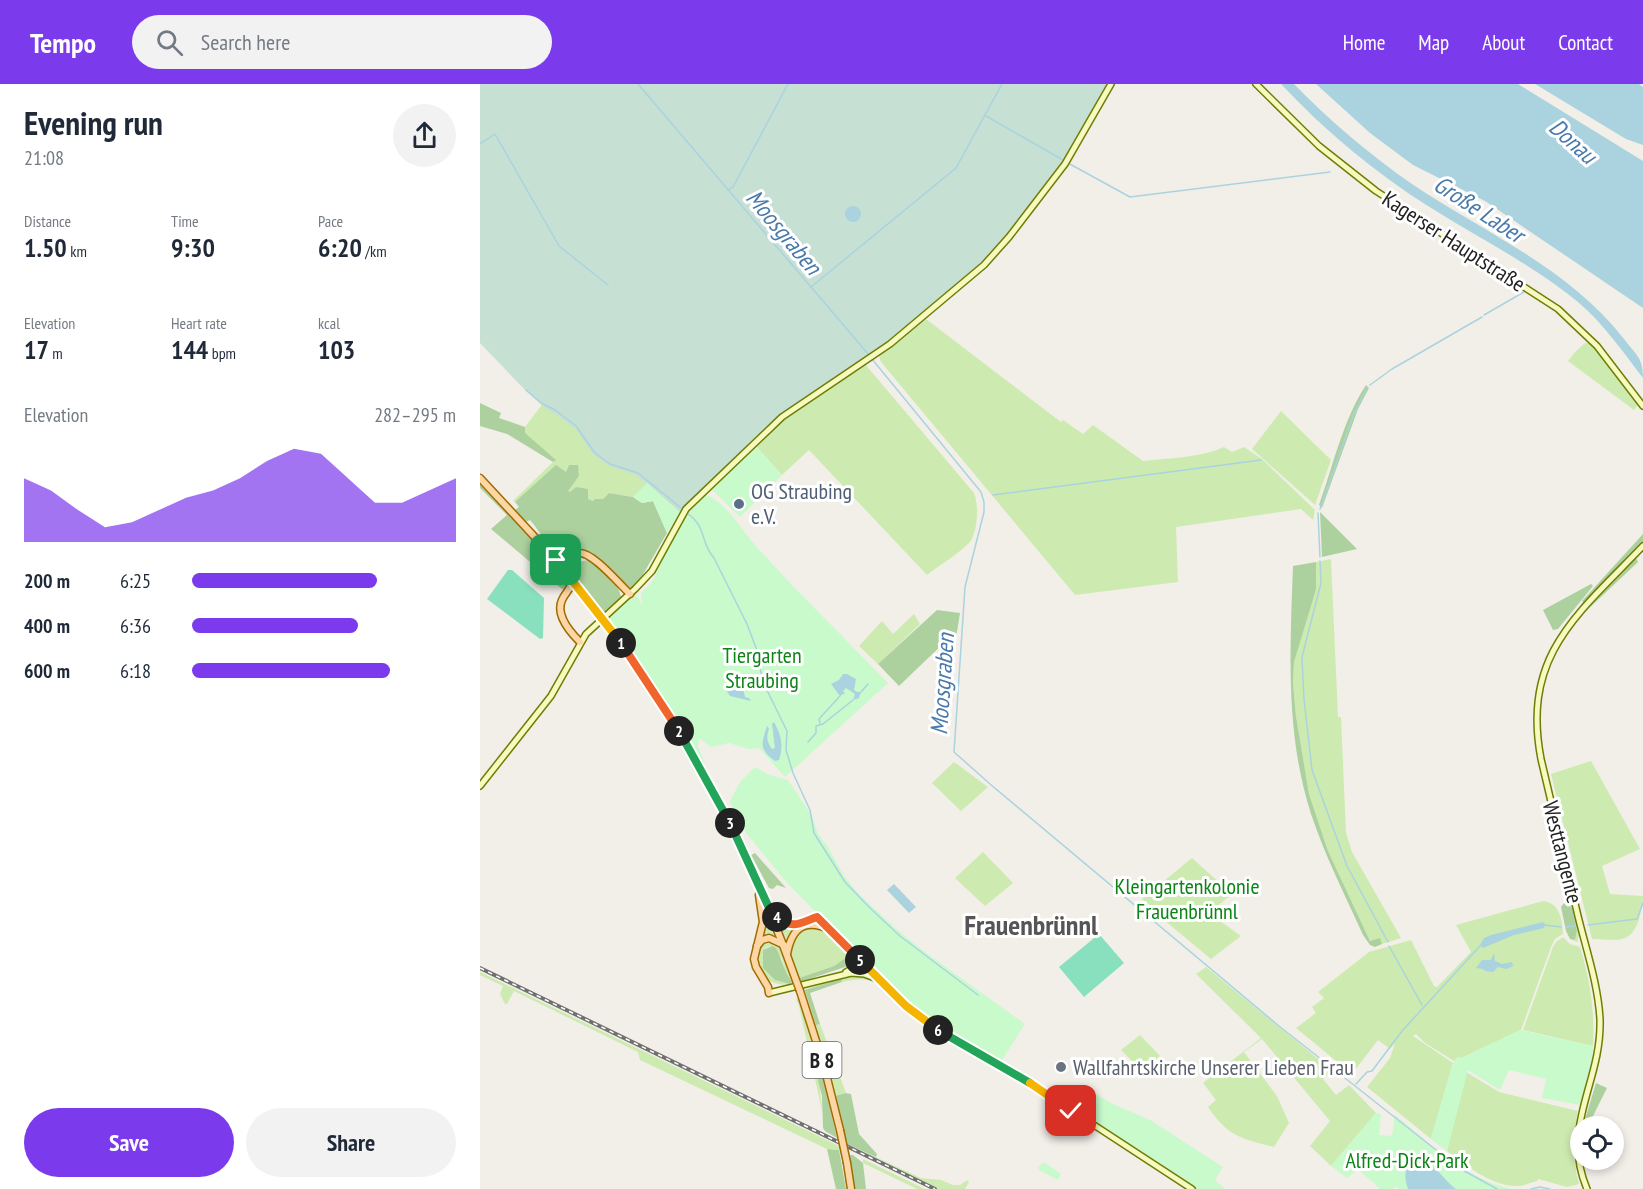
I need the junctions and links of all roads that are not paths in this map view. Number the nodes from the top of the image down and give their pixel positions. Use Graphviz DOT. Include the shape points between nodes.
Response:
graph roads {
  1 [pos="1111,84"];
  2 [pos="1256,84"];
  3 [pos="1643,406"];
  4 [pos="480,478"];
  5 [pos="1643,546"];
  6 [pos="569,558"];
  7 [pos="556,560"];
  8 [pos="566,571"];
  9 [pos="572,579"];
  10 [pos="580,589"];
  11 [pos="570,590"];
  12 [pos="630,594"];
  13 [pos="580,642"];
  14 [pos="480,786"];
  15 [pos="754,874"];
  16 [pos="770,910"];
  17 [pos="817,917"];
  18 [pos="814,925"];
  19 [pos="831,930"];
  20 [pos="784,945"];
  21 [pos="755,949"];
  22 [pos="787,955"];
  23 [pos="863,963"];
  24 [pos="857,973"];
  25 [pos="843,974"];
  26 [pos="881,982"];
  27 [pos="769,993"];
  28 [pos="851,1189"];
  29 [pos="1192,1189"];
  30 [pos="1587,1189"];
  1 -- 12 [label="street" via="1065,164 1001,247 870,358 782,417 690,504 652,571"];
  2 -- 3 [label="street, Kagerser Hauptstraße" via="1307,135 1367,184 1558,309 1603,354"];
  4 -- 7 [label="main road, B 8"];
  5 -- 30 [label="street, Westtangente" via="1580,611 1560,638 1546,665 1536,708 1536,735 1599,1018 1598,1056 1577,1135 1578,1162"];
  6 -- 7 [label="main road"];
  6 -- 8 [label="main road"];
  6 -- 12 [label="main road" via="580,553 590,556"];
  7 -- 8 [label="main road, B 8"];
  8 -- 9 [label="main road, B 8"];
  9 -- 10 [label="main road, B 8"];
  9 -- 11 [label="main road"];
  10 -- 11 [label="main road"];
  10 -- 15 [label="main road, B 8" via="688,745"];
  11 -- 13 [label="main road" via="562,599 561,613"];
  12 -- 13 [label="street" via="589,629"];
  13 -- 14 [label="street" via="551,696"];
  15 -- 16 [label="main road, B 8"];
  15 -- 21 [label="main road" via="763,916"];
  16 -- 17 [label="main road" via="780,920 794,925"];
  16 -- 20 [label="main road, B 8"];
  17 -- 18 [label="main road"];
  17 -- 19 [label="street"];
  18 -- 19 [label="main road"];
  18 -- 22 [label="main road" via="796,931"];
  19 -- 23 [label="street"];
  20 -- 21 [label="main road" via="768,938"];
  20 -- 22 [label="main road, B 8"];
  21 -- 27 [label="main road" via="756,967"];
  22 -- 28 [label="main road, B 8, bridge" via="824,1065"];
  23 -- 24 [label="street"];
  23 -- 25 [label="street"];
  23 -- 26 [label="street"];
  24 -- 25 [label="street"];
  24 -- 26 [label="street"];
  25 -- 27 [label="street"];
  26 -- 29 [label="street" via="928,1024 1019,1076"];
}
